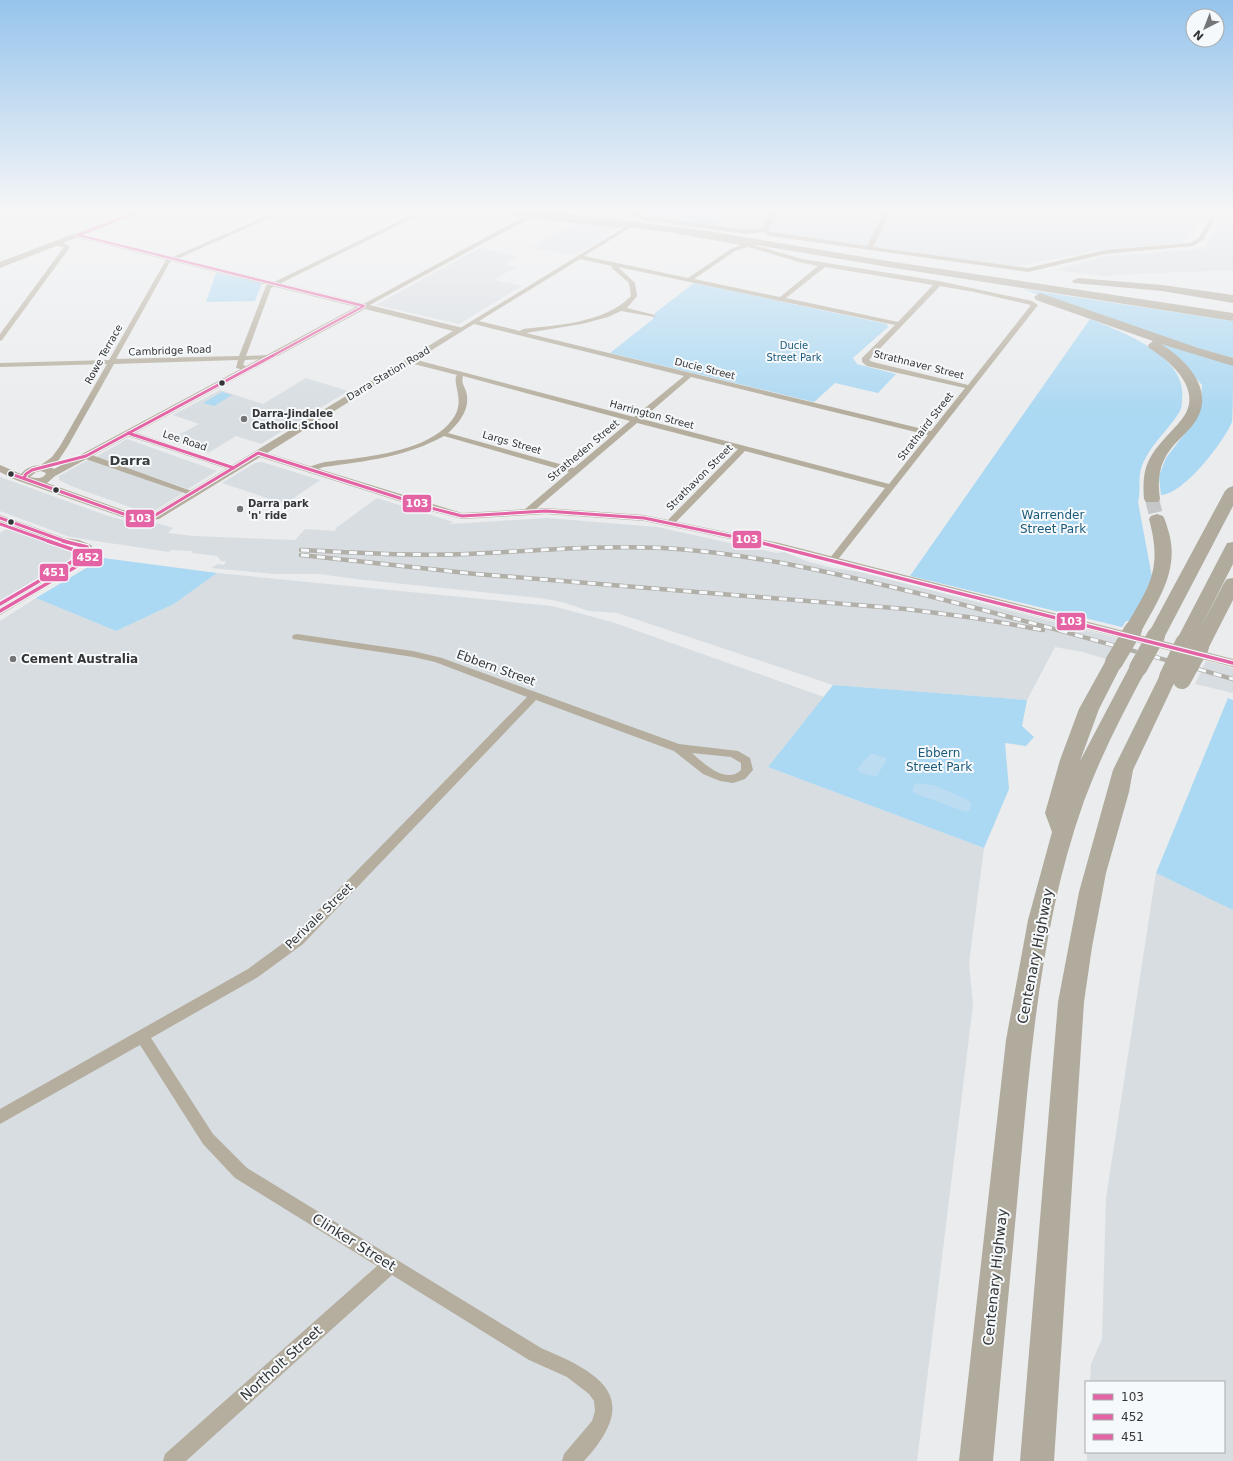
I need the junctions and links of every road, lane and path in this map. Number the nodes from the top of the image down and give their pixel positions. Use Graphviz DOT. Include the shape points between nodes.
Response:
graph roads {
  1 [pos="45,277"];
  2 [pos="159,277"];
  3 [pos="250,277"];
  4 [pos="286,277"];
  5 [pos="415,277"];
  6 [pos="546,277"];
  7 [pos="628,277"];
  8 [pos="675,277"];
  9 [pos="693,277"];
  10 [pos="807,277"];
  11 [pos="899,277"];
  12 [pos="953,277"];
  13 [pos="974,277"];
  14 [pos="1011,277"];
  15 [pos="1047,277"];
  16 [pos="689,280"];
  17 [pos="274,283"];
  18 [pos="939,284"];
  19 [pos="781,299"];
  20 [pos="1233,300"];
  21 [pos="364,306"];
  22 [pos="622,309"];
  23 [pos="1233,311"];
  24 [pos="653,316"];
  25 [pos="1233,317"];
  26 [pos="1104,319"];
  27 [pos="473,322"];
  28 [pos="900,324"];
  29 [pos="460,330"];
  30 [pos="538,330"];
  31 [pos="512,331"];
  32 [pos="534,337"];
  33 [pos="0,339"];
  34 [pos="268,357"];
  35 [pos="242,358"];
  36 [pos="409,360"];
  37 [pos="112,362"];
  38 [pos="1233,362"];
  39 [pos="0,365"];
  40 [pos="246,369"];
  41 [pos="461,374"];
  42 [pos="689,375"];
  43 [pos="969,387"];
  44 [pos="636,420"];
  45 [pos="128,433"];
  46 [pos="444,434"];
  47 [pos="932,434"];
  48 [pos="64,446"];
  49 [pos="744,448"];
  50 [pos="258,453"];
  51 [pos="86,456"];
  52 [pos="69,463"];
  53 [pos="0,467"];
  54 [pos="234,468"];
  55 [pos="310,470"];
  56 [pos="574,471"];
  57 [pos="47,472"];
  58 [pos="29,477"];
  59 [pos="890,487"];
  60 [pos="1233,491"];
  61 [pos="193,493"];
  62 [pos="68,494"];
  63 [pos="1152,499"];
  64 [pos="527,512"];
  65 [pos="0,518"];
  66 [pos="1157,519"];
  67 [pos="671,522"];
  68 [pos="1233,547"];
  69 [pos="833,560"];
  70 [pos="1233,583"];
  71 [pos="0,611"];
  72 [pos="297,637"];
  73 [pos="1192,645"];
  74 [pos="1233,663"];
  75 [pos="534,696"];
  76 [pos="678,748"];
  77 [pos="1063,833"];
  78 [pos="142,1036"];
  79 [pos="0,1117"];
  80 [pos="391,1265"];
  81 [pos="172,1461"];
  82 [pos="571,1461"];
  83 [pos="976,1461"];
  84 [pos="1037,1461"];
  1 -- 33 [label="street"];
  2 -- 37 [label="street, Rowe Terrace"];
  3 -- 17 [label="street"];
  4 -- 17 [label="street"];
  5 -- 21 [label="street"];
  6 -- 27 [label="street, Darra Station Road"];
  7 -- 22 [label="street" via="633,282 634,296"];
  8 -- 16 [label="street"];
  9 -- 16 [label="street"];
  10 -- 19 [label="street"];
  11 -- 18 [label="street"];
  12 -- 26 [label="highway" via="1007,288"];
  13 -- 25 [label="highway"];
  14 -- 23 [label="highway"];
  15 -- 20 [label="highway" via="1178,290"];
  16 -- 19 [label="street"];
  17 -- 21 [label="street"];
  17 -- 35 [label="street" via="266,289"];
  18 -- 28 [label="street"];
  18 -- 43 [label="street, Strathaird Street" via="993,293 1035,305"];
  19 -- 28 [label="street"];
  21 -- 29 [label="street"];
  21 -- 34 [label="street"];
  22 -- 24 [label="street"];
  22 -- 30 [label="street" via="590,322"];
  26 -- 38 [label="highway" via="1193,351"];
  26 -- 63 [label="highway" via="1150,342 1174,359 1188,374 1196,394 1192,414 1156,460 1150,481"];
  27 -- 29 [label="street, Darra Station Road"];
  27 -- 31 [label="street, Ducie Street"];
  28 -- 43 [label="street, Strathnaver Street" via="865,360 870,364"];
  29 -- 36 [label="street, Darra Station Road"];
  30 -- 31 [label="street"];
  30 -- 32 [label="street"];
  31 -- 32 [label="street, Ducie Street"];
  32 -- 42 [label="street, Ducie Street"];
  34 -- 35 [label="street, Cambridge Road"];
  34 -- 40 [label="street"];
  35 -- 37 [label="street, Cambridge Road"];
  35 -- 40 [label="street" via="239,366"];
  36 -- 41 [label="street, Harrington Street"];
  36 -- 50 [label="street, Darra Station Road"];
  37 -- 39 [label="street, Cambridge Road"];
  37 -- 48 [label="street, Rowe Terrace"];
  40 -- 45 [label="street"];
  41 -- 44 [label="street, Harrington Street"];
  41 -- 46 [label="street" via="458,381 464,403 460,415"];
  42 -- 44 [label="street, Stratheden Street"];
  42 -- 47 [label="street, Ducie Street"];
  43 -- 47 [label="street, Strathaird Street"];
  44 -- 49 [label="street, Harrington Street"];
  44 -- 56 [label="street, Stratheden Street"];
  45 -- 51 [label="street"];
  45 -- 54 [label="street, Lee Road"];
  46 -- 55 [label="street" via="390,455 320,465"];
  46 -- 56 [label="street, Largs Street"];
  47 -- 59 [label="street, Strathaird Street"];
  48 -- 52 [label="street" via="63,456"];
  48 -- 57 [label="street, Rowe Terrace"];
  49 -- 59 [label="street, Harrington Street"];
  49 -- 67 [label="street, Strathavon Street"];
  50 -- 54 [label="street, Darra Station Road"];
  50 -- 55 [label="street"];
  51 -- 52 [label="street"];
  51 -- 61 [label="street"];
  52 -- 57 [label="street"];
  53 -- 58 [label="street"];
  54 -- 61 [label="street, Darra Station Road"];
  55 -- 64 [label="street" via="462,516"];
  56 -- 64 [label="street, Stratheden Street"];
  57 -- 58 [label="street"];
  57 -- 62 [label="street"];
  58 -- 62 [label="street"];
  59 -- 69 [label="street, Strathaird Street"];
  60 -- 77 [label="highway, Centenary Highway, bridge" via="1109,722 1086,770"];
  61 -- 62 [label="street, Darra Station Road" via="148,519 135,518"];
  64 -- 67 [label="street" via="637,517"];
  65 -- 71 [label="street" via="84,550 79,559 64,573"];
  66 -- 77 [label="highway, bridge" via="1163,541 1163,565 1156,588 1089,709 1070,760 1056,813"];
  67 -- 69 [label="street"];
  68 -- 73 [label="highway"];
  69 -- 74 [label="street"];
  70 -- 73 [label="highway"];
  72 -- 75 [label="street, Ebbern Street" via="413,654"];
  73 -- 84 [label="highway, bridge" via="1123,770 1098,856 1086,914 1071,1002"];
  75 -- 76 [label="street, Ebbern Street"];
  75 -- 78 [label="street, Perivale Street" via="298,940 253,973"];
  76 -- 76 [label="street, Ebbern Street" via="734,754 746,760 746,773 733,779 718,777"];
  77 -- 83 [label="highway, Centenary Highway" via="1044,899 1027,982"];
  78 -- 79 [label="street, Perivale Street"];
  78 -- 80 [label="street, Clinker Street" via="208,1139 241,1173"];
  80 -- 81 [label="street, Northolt Street"];
  80 -- 82 [label="street, Clinker Street" via="535,1354 585,1377 598,1392 604,1406 600,1425"];
}
